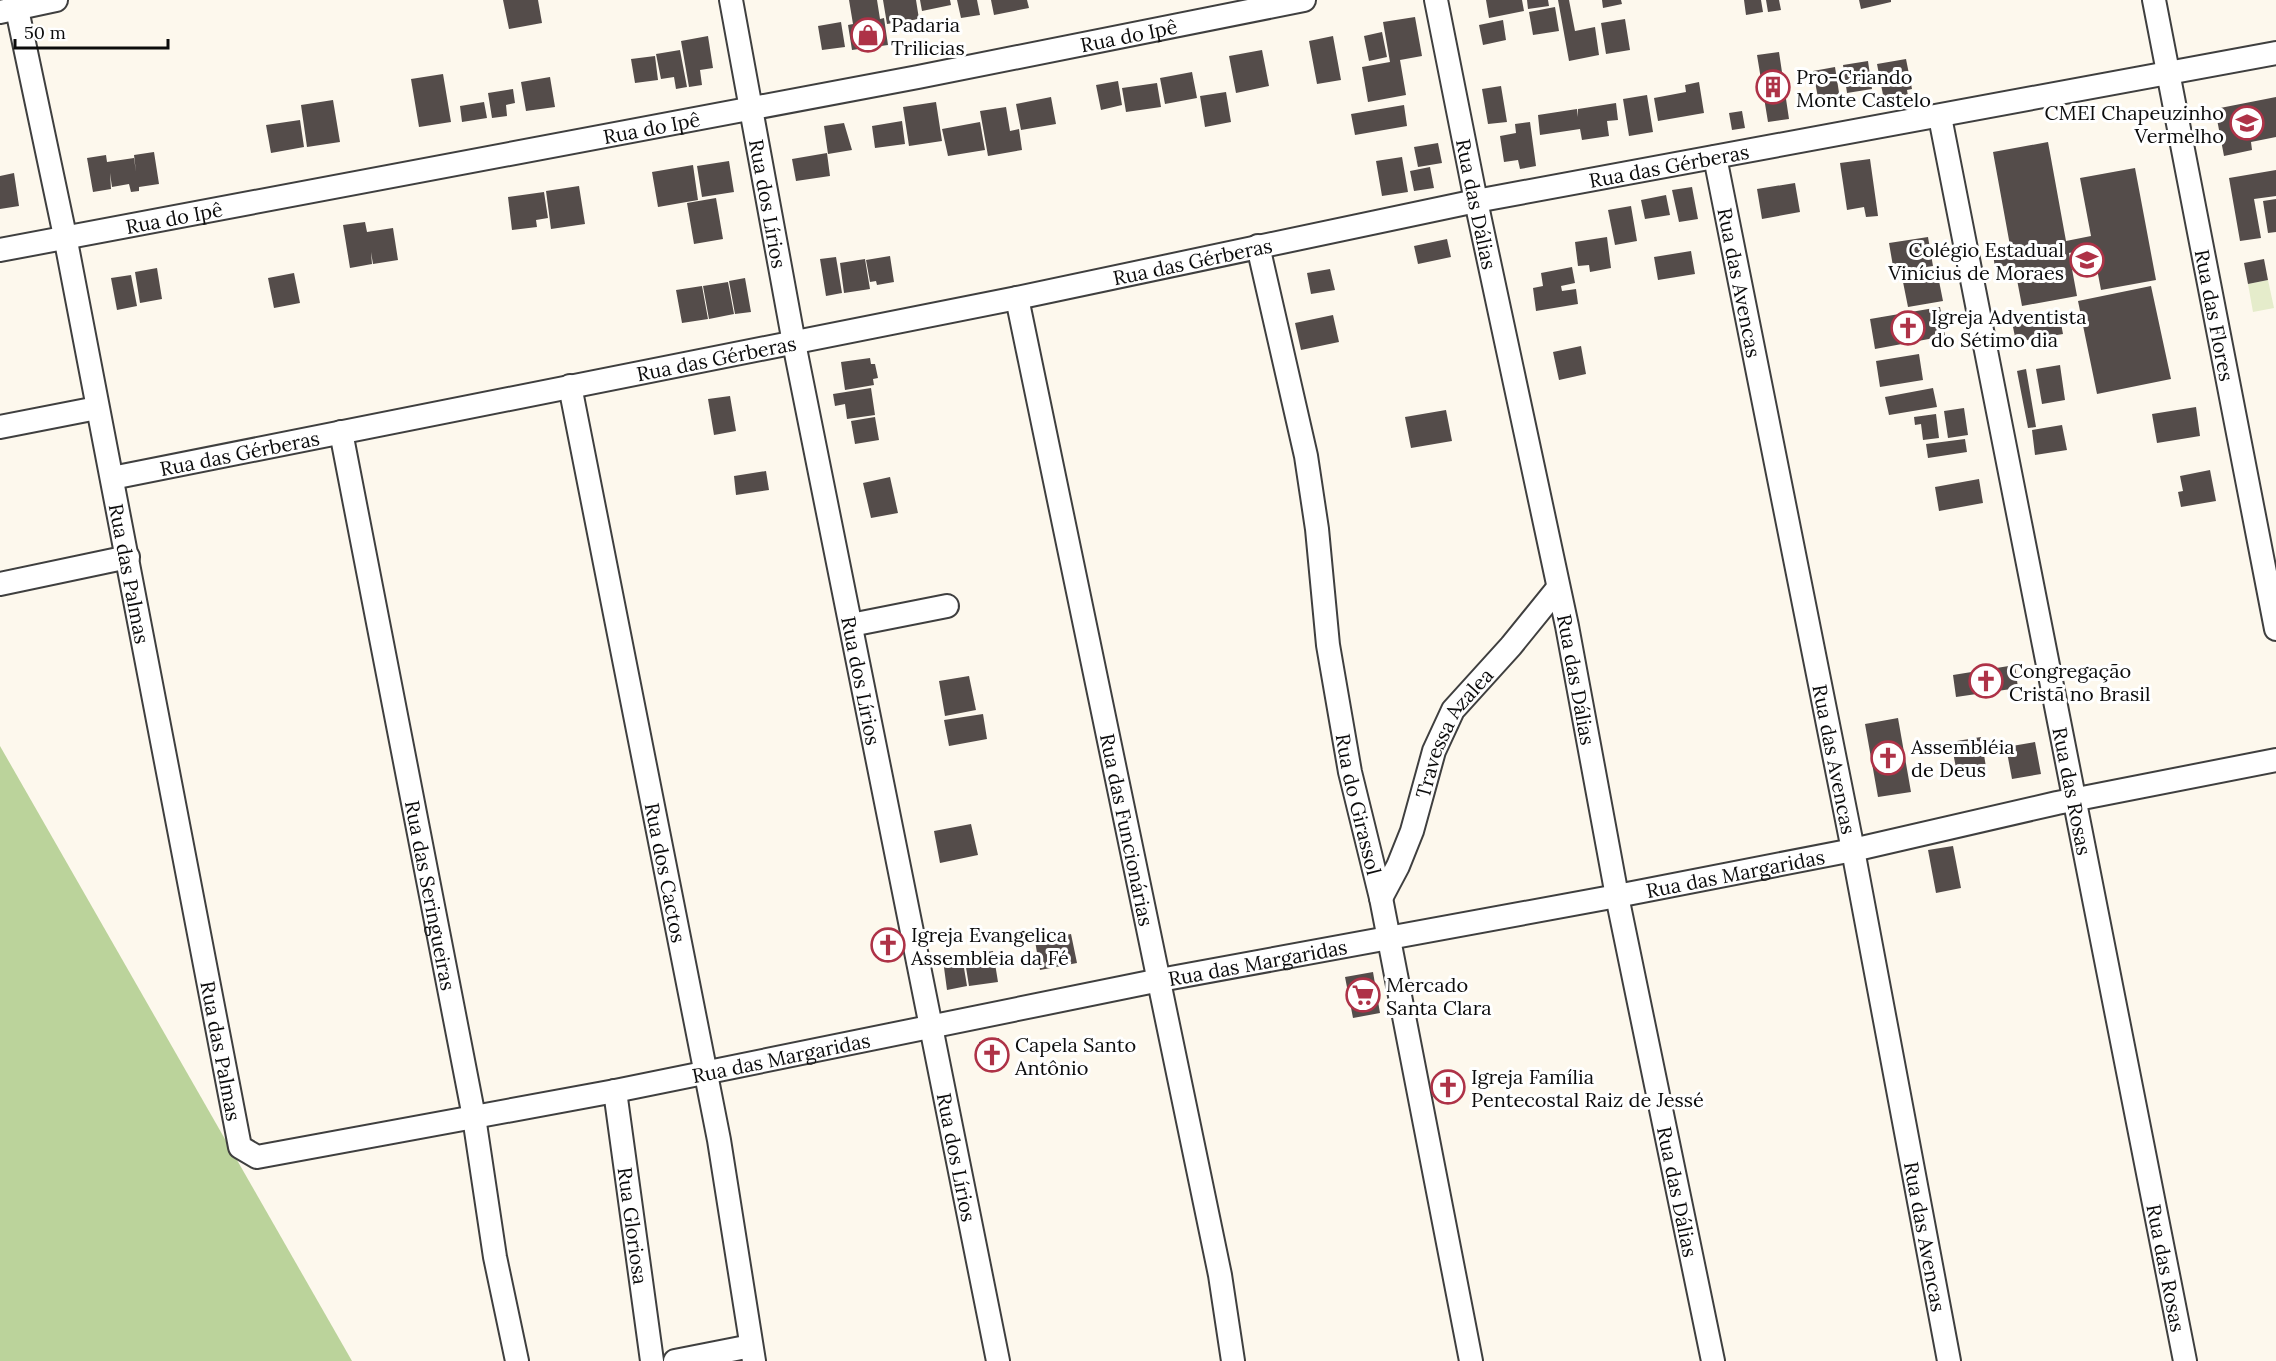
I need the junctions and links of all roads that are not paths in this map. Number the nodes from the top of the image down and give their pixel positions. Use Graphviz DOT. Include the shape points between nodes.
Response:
graph roads {
  1 [pos="56,0"];
  2 [pos="731,0"];
  3 [pos="1304,0"];
  4 [pos="1436,0"];
  5 [pos="2154,0"];
  6 [pos="11,7"];
  7 [pos="2276,53"];
  8 [pos="2167,74"];
  9 [pos="751,106"];
  10 [pos="1940,117"];
  11 [pos="1715,157"];
  12 [pos="1476,201"];
  13 [pos="65,236"];
  14 [pos="1258,246"];
  15 [pos="0,250"];
  16 [pos="1017,298"];
  17 [pos="794,343"];
  18 [pos="570,386"];
  19 [pos="97,408"];
  20 [pos="0,427"];
  21 [pos="341,432"];
  22 [pos="112,477"];
  23 [pos="128,557"];
  24 [pos="0,584"];
  25 [pos="1558,588"];
  26 [pos="947,606"];
  27 [pos="851,625"];
  28 [pos="2276,629"];
  29 [pos="2276,760"];
  30 [pos="2073,800"];
  31 [pos="1853,850"];
  32 [pos="1617,896"];
  33 [pos="1381,898"];
  34 [pos="1388,937"];
  35 [pos="1160,980"];
  36 [pos="931,1026"];
  37 [pos="705,1073"];
  38 [pos="615,1091"];
  39 [pos="474,1117"];
  40 [pos="240,1147"];
  41 [pos="753,1354"];
  42 [pos="517,1361"];
  43 [pos="652,1361"];
  44 [pos="675,1361"];
  45 [pos="998,1361"];
  46 [pos="1233,1361"];
  47 [pos="1472,1361"];
  48 [pos="1713,1361"];
  49 [pos="1949,1361"];
  50 [pos="2185,1361"];
  1 -- 6 [label="street"];
  2 -- 9 [label="street, Rua dos Lírios"];
  3 -- 9 [label="street, Rua do Ipê"];
  4 -- 12 [label="street, Rua das Dálias"];
  5 -- 8 [label="street, Rua das Flores"];
  6 -- 13 [label="street, Rua das Palmas"];
  7 -- 8 [label="street, Rua das Gérberas"];
  8 -- 10 [label="street, Rua das Gérberas"];
  8 -- 28 [label="street, Rua das Flores"];
  9 -- 13 [label="street, Rua do Ipê"];
  9 -- 17 [label="street, Rua dos Lírios"];
  10 -- 11 [label="street, Rua das Gérberas"];
  10 -- 30 [label="street, Rua das Rosas"];
  11 -- 12 [label="street, Rua das Gérberas"];
  11 -- 31 [label="street, Rua das Avencas"];
  12 -- 14 [label="street, Rua das Gérberas"];
  12 -- 25 [label="street, Rua das Dálias"];
  13 -- 15 [label="street, Rua do Ipê"];
  13 -- 19 [label="street, Rua das Palmas"];
  14 -- 16 [label="street, Rua das Gérberas"];
  14 -- 33 [label="street, Rua do Girassol" via="1306,456 1335,689 1356,800"];
  16 -- 17 [label="street, Rua das Gérberas"];
  16 -- 35 [label="street, Rua das Funcionárias"];
  17 -- 18 [label="street, Rua das Gérberas"];
  17 -- 27 [label="street, Rua dos Lírios"];
  18 -- 21 [label="street, Rua das Gérberas"];
  18 -- 37 [label="street, Rua dos Cactos"];
  19 -- 20 [label="street"];
  19 -- 22 [label="street, Rua das Palmas"];
  21 -- 22 [label="street, Rua das Gérberas"];
  21 -- 39 [label="street, Rua das Seringueiras"];
  22 -- 23 [label="street, Rua das Palmas"];
  23 -- 24 [label="street"];
  23 -- 40 [label="street, Rua das Palmas"];
  25 -- 32 [label="street, Rua das Dálias"];
  25 -- 33 [label="street, Travessa Azalea" via="1453,710 1434,751 1398,866"];
  26 -- 27 [label="street"];
  27 -- 36 [label="street, Rua dos Lírios"];
  29 -- 30 [label="street, Rua das Margaridas"];
  30 -- 31 [label="street, Rua das Margaridas"];
  30 -- 50 [label="street, Rua das Rosas"];
  31 -- 32 [label="street, Rua das Margaridas"];
  31 -- 49 [label="street, Rua das Avencas"];
  32 -- 34 [label="street, Rua das Margaridas"];
  32 -- 48 [label="street, Rua das Dálias"];
  33 -- 34 [label="street, Rua do Girassol"];
  34 -- 35 [label="street, Rua das Margaridas"];
  34 -- 47 [label="street, Rua do Girassol"];
  35 -- 36 [label="street, Rua das Margaridas"];
  35 -- 46 [label="street, Rua das Funcionárias" via="1220,1275"];
  36 -- 37 [label="street, Rua das Margaridas"];
  36 -- 45 [label="street, Rua dos Lírios"];
  37 -- 38 [label="street, Rua das Margaridas"];
  37 -- 41 [label="street, Rua dos Cactos"];
  38 -- 39 [label="street, Rua das Margaridas"];
  38 -- 43 [label="street, Rua Gloriosa"];
  39 -- 40 [label="street, Rua das Margaridas" via="275,1155 257,1157"];
  39 -- 42 [label="street, Rua das Seringueiras" via="495,1257"];
  41 -- 44 [label="street"];
}
